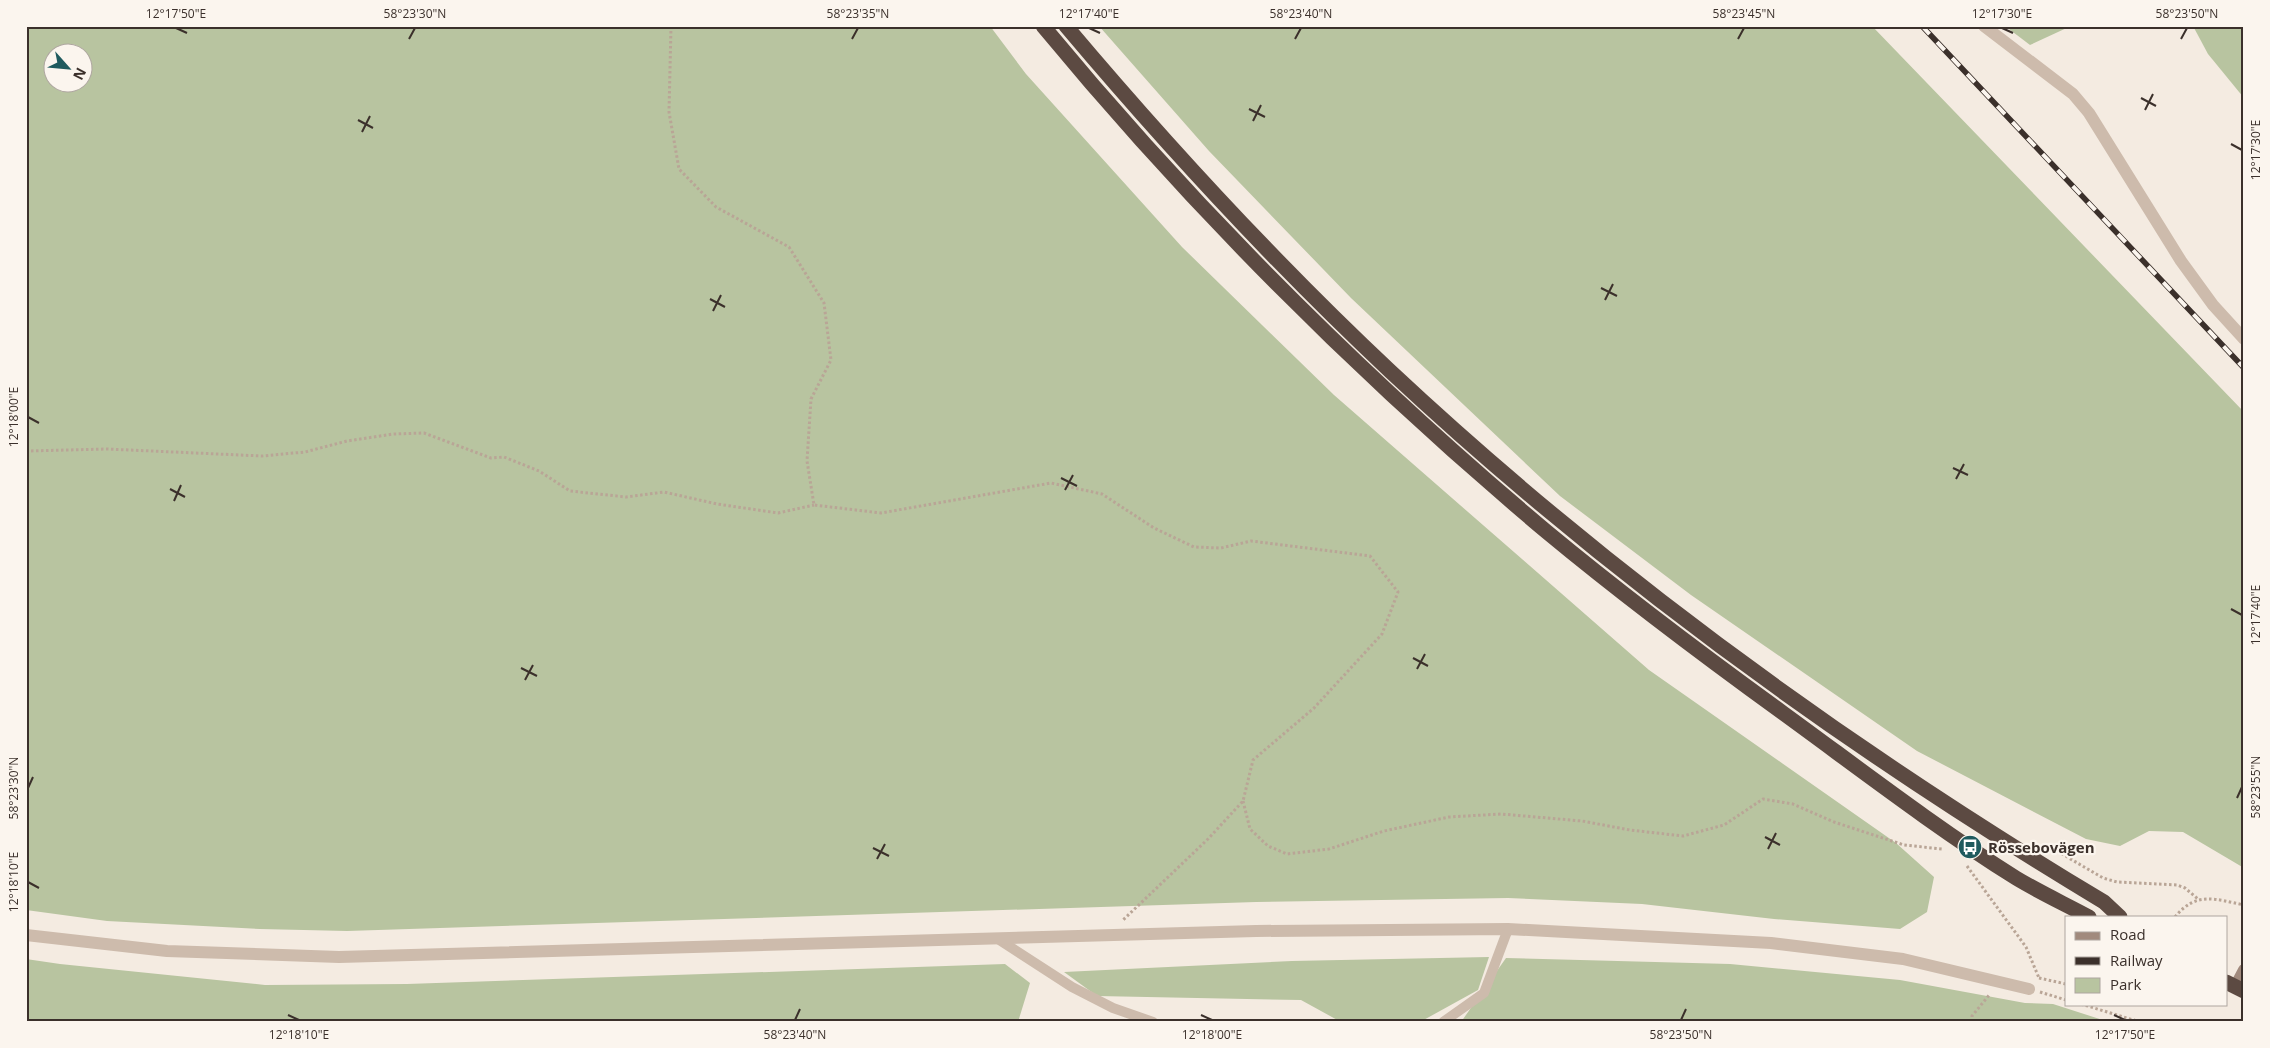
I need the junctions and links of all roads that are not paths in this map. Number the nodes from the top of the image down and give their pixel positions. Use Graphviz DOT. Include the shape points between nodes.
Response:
graph roads {
  1 [pos="1044,26"];
  2 [pos="1066,26"];
  3 [pos="1984,26"];
  4 [pos="2244,339"];
  5 [pos="2087,916"];
  6 [pos="2119,916"];
  7 [pos="1508,929"];
  8 [pos="26,935"];
  9 [pos="998,939"];
  10 [pos="2244,970"];
  11 [pos="2235,987"];
  12 [pos="2029,989"];
  13 [pos="1153,1022"];
  14 [pos="1443,1022"];
  1 -- 5 [label="highway" via="1138,136 1298,305 1387,391 1549,534 1862,772 2018,879"];
  2 -- 6 [label="highway" via="1202,182 1311,294 1489,460 1635,581 1736,659 1873,755 1975,823 2104,902"];
  3 -- 4 [label="street" via="2058,82 2083,106 2181,261 2213,305"];
  7 -- 9 [label="street" via="1256,931"];
  7 -- 12 [label="street" via="1771,943 1903,959"];
  7 -- 14 [label="lane" via="1484,993"];
  8 -- 9 [label="street" via="168,951 339,957"];
  9 -- 13 [label="lane" via="1080,991 1113,1008"];
  10 -- 11 [label="street"];
}
